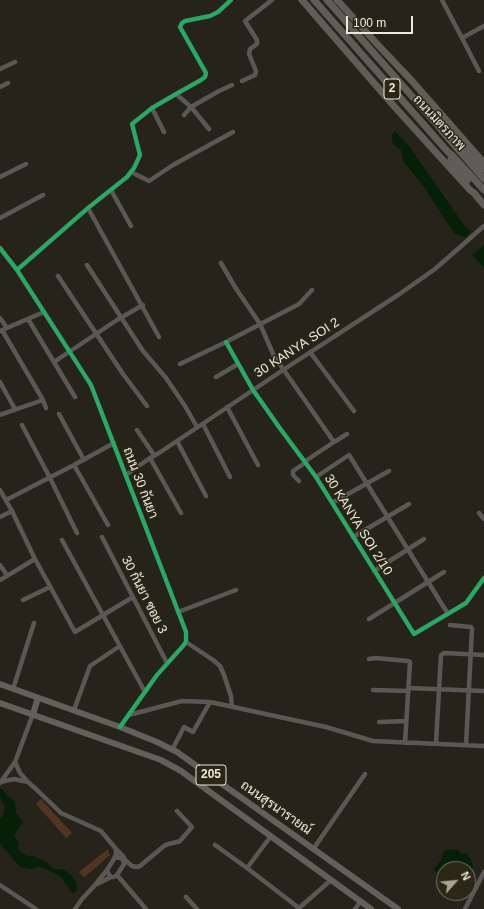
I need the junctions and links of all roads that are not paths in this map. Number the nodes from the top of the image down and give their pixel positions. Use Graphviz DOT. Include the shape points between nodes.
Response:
graph roads {
  1 [pos="231,0"];
  2 [pos="272,0"];
  3 [pos="303,0"];
  4 [pos="314,0"];
  5 [pos="327,0"];
  6 [pos="331,0"];
  7 [pos="337,0"];
  8 [pos="442,0"];
  9 [pos="338,12"];
  10 [pos="330,18"];
  11 [pos="484,26"];
  12 [pos="462,38"];
  13 [pos="15,62"];
  14 [pos="0,69"];
  15 [pos="479,71"];
  16 [pos="242,81"];
  17 [pos="8,84"];
  18 [pos="232,85"];
  19 [pos="0,87"];
  20 [pos="176,94"];
  21 [pos="191,107"];
  22 [pos="152,108"];
  23 [pos="184,115"];
  24 [pos="440,128"];
  25 [pos="209,129"];
  26 [pos="164,132"];
  27 [pos="233,132"];
  28 [pos="448,152"];
  29 [pos="484,163"];
  30 [pos="26,164"];
  31 [pos="484,169"];
  32 [pos="131,172"];
  33 [pos="0,177"];
  34 [pos="484,178"];
  35 [pos="111,190"];
  36 [pos="484,190"];
  37 [pos="474,194"];
  38 [pos="43,195"];
  39 [pos="484,205"];
  40 [pos="88,208"];
  41 [pos="0,218"];
  42 [pos="130,226"];
  43 [pos="484,226"];
  44 [pos="0,248"];
  45 [pos="221,262"];
  46 [pos="87,265"];
  47 [pos="18,270"];
  48 [pos="58,276"];
  49 [pos="312,290"];
  50 [pos="143,305"];
  51 [pos="44,312"];
  52 [pos="0,318"];
  53 [pos="28,318"];
  54 [pos="121,318"];
  55 [pos="260,324"];
  56 [pos="7,328"];
  57 [pos="1,331"];
  58 [pos="96,334"];
  59 [pos="159,337"];
  60 [pos="226,342"];
  61 [pos="70,352"];
  62 [pos="310,352"];
  63 [pos="54,362"];
  64 [pos="180,364"];
  65 [pos="238,364"];
  66 [pos="283,370"];
  67 [pos="216,377"];
  68 [pos="0,382"];
  69 [pos="253,390"];
  70 [pos="75,397"];
  71 [pos="43,400"];
  72 [pos="147,406"];
  73 [pos="227,407"];
  74 [pos="46,408"];
  75 [pos="15,409"];
  76 [pos="354,411"];
  77 [pos="59,414"];
  78 [pos="0,415"];
  79 [pos="203,424"];
  80 [pos="22,425"];
  81 [pos="197,427"];
  82 [pos="137,430"];
  83 [pos="347,434"];
  84 [pos="177,441"];
  85 [pos="334,442"];
  86 [pos="114,443"];
  87 [pos="152,456"];
  88 [pos="84,460"];
  89 [pos="305,462"];
  90 [pos="258,465"];
  91 [pos="74,466"];
  92 [pos="389,471"];
  93 [pos="126,475"];
  94 [pos="230,477"];
  95 [pos="50,478"];
  96 [pos="316,478"];
  97 [pos="299,481"];
  98 [pos="367,484"];
  99 [pos="0,490"];
  100 [pos="206,496"];
  101 [pos="6,500"];
  102 [pos="332,503"];
  103 [pos="409,504"];
  104 [pos="12,512"];
  105 [pos="181,513"];
  106 [pos="479,513"];
  107 [pos="0,517"];
  108 [pos="388,517"];
  109 [pos="484,519"];
  110 [pos="108,525"];
  111 [pos="77,534"];
  112 [pos="102,537"];
  113 [pos="353,537"];
  114 [pos="424,539"];
  115 [pos="62,540"];
  116 [pos="408,550"];
  117 [pos="35,559"];
  118 [pos="0,565"];
  119 [pos="374,571"];
  120 [pos="444,572"];
  121 [pos="7,575"];
  122 [pos="484,578"];
  123 [pos="0,580"];
  124 [pos="428,582"];
  125 [pos="50,587"];
  126 [pos="236,590"];
  127 [pos="133,597"];
  128 [pos="23,600"];
  129 [pos="394,603"];
  130 [pos="178,612"];
  131 [pos="448,614"];
  132 [pos="103,615"];
  133 [pos="369,619"];
  134 [pos="34,623"];
  135 [pos="450,626"];
  136 [pos="186,642"];
  137 [pos="120,646"];
  138 [pos="471,655"];
  139 [pos="484,655"];
  140 [pos="368,659"];
  141 [pos="167,664"];
  142 [pos="0,684"];
  143 [pos="439,688"];
  144 [pos="13,689"];
  145 [pos="373,690"];
  146 [pos="408,690"];
  147 [pos="470,690"];
  148 [pos="484,691"];
  149 [pos="145,692"];
  150 [pos="38,698"];
  151 [pos="0,702"];
  152 [pos="210,702"];
  153 [pos="232,707"];
  154 [pos="74,710"];
  155 [pos="33,714"];
  156 [pos="129,715"];
  157 [pos="406,721"];
  158 [pos="379,722"];
  159 [pos="120,727"];
  160 [pos="405,742"];
  161 [pos="436,743"];
  162 [pos="466,745"];
  163 [pos="484,746"];
  164 [pos="172,750"];
  165 [pos="15,762"];
  166 [pos="365,774"];
  167 [pos="28,782"];
  168 [pos="0,783"];
  169 [pos="177,811"];
  170 [pos="270,836"];
  171 [pos="215,845"];
  172 [pos="314,848"];
  173 [pos="116,849"];
  174 [pos="114,858"];
  175 [pos="124,862"];
  176 [pos="247,868"];
  177 [pos="107,870"];
  178 [pos="484,872"];
  179 [pos="117,875"];
  180 [pos="111,877"];
  181 [pos="331,880"];
  182 [pos="95,884"];
  183 [pos="0,885"];
  184 [pos="186,897"];
  185 [pos="360,902"];
  186 [pos="36,909"];
  187 [pos="75,909"];
  188 [pos="146,909"];
  189 [pos="197,909"];
  190 [pos="298,909"];
  191 [pos="355,909"];
  192 [pos="371,909"];
  193 [pos="398,909"];
  194 [pos="465,909"];
  1 -- 20 [label="street" via="210,16 182,23 180,27 206,73 201,80"];
  2 -- 16 [label="street" via="245,21 257,40 249,54 256,71 255,75"];
  3 -- 10 [label="highway"];
  3 -- 37 [label="highway, 2"];
  4 -- 10 [label="highway, ถนนมิตรภาพ / 2"];
  5 -- 9 [label="highway, ถนนมิตรภาพ / 2"];
  6 -- 9 [label="highway"];
  7 -- 29 [label="highway, 2"];
  8 -- 12 [label="street"];
  9 -- 24 [label="highway, ถนนมิตรภาพ / 2"];
  10 -- 28 [label="highway, ถนนมิตรภาพ / 2"];
  11 -- 12 [label="street"];
  12 -- 15 [label="street"];
  13 -- 14 [label="street"];
  17 -- 19 [label="street"];
  18 -- 21 [label="street"];
  20 -- 21 [label="street"];
  20 -- 22 [label="street"];
  21 -- 23 [label="street"];
  21 -- 25 [label="street"];
  22 -- 26 [label="street"];
  22 -- 32 [label="street" via="132,124 140,155"];
  24 -- 31 [label="highway" via="445,129"];
  24 -- 34 [label="highway, ถนนมิตรภาพ / 2"];
  27 -- 32 [label="street" via="149,181"];
  28 -- 36 [label="highway, ถนนมิตรภาพ / 2"];
  28 -- 37 [label="highway"];
  30 -- 33 [label="street"];
  32 -- 35 [label="street"];
  35 -- 40 [label="street"];
  35 -- 42 [label="street"];
  37 -- 39 [label="highway"];
  38 -- 41 [label="street"];
  40 -- 47 [label="street"];
  40 -- 50 [label="street"];
  43 -- 62 [label="street, 30 KANYA SOI 2" via="435,269"];
  44 -- 47 [label="street, ถนน 30 กันยา"];
  45 -- 55 [label="street"];
  46 -- 54 [label="street"];
  47 -- 51 [label="street, ถนน 30 กันยา"];
  48 -- 58 [label="street"];
  49 -- 55 [label="street" via="299,304"];
  50 -- 54 [label="street"];
  50 -- 59 [label="street"];
  51 -- 53 [label="street"];
  51 -- 61 [label="street, ถนน 30 กันยา"];
  52 -- 56 [label="street"];
  53 -- 56 [label="street"];
  53 -- 63 [label="street"];
  54 -- 58 [label="street"];
  54 -- 81 [label="street" via="143,351 166,378"];
  55 -- 60 [label="street"];
  55 -- 66 [label="street"];
  56 -- 57 [label="street"];
  57 -- 71 [label="street"];
  58 -- 61 [label="street"];
  58 -- 72 [label="street"];
  60 -- 64 [label="street"];
  60 -- 65 [label="street, 30 KANYA SOI 2/10"];
  61 -- 63 [label="street"];
  61 -- 86 [label="street, ถนน 30 กันยา" via="91,385"];
  62 -- 66 [label="street, 30 KANYA SOI 2"];
  62 -- 76 [label="street"];
  63 -- 70 [label="street"];
  65 -- 67 [label="street"];
  65 -- 69 [label="street, 30 KANYA SOI 2/10"];
  66 -- 69 [label="street, 30 KANYA SOI 2"];
  66 -- 85 [label="street"];
  68 -- 75 [label="street"];
  69 -- 73 [label="street, 30 KANYA SOI 2"];
  69 -- 89 [label="street, 30 KANYA SOI 2/10"];
  71 -- 74 [label="street"];
  71 -- 75 [label="street"];
  73 -- 79 [label="street, 30 KANYA SOI 2"];
  73 -- 90 [label="street"];
  75 -- 78 [label="street"];
  77 -- 88 [label="street"];
  79 -- 81 [label="street, 30 KANYA SOI 2"];
  79 -- 94 [label="street"];
  80 -- 95 [label="street"];
  81 -- 84 [label="street, 30 KANYA SOI 2"];
  82 -- 87 [label="street"];
  83 -- 85 [label="street"];
  84 -- 87 [label="street, 30 KANYA SOI 2"];
  84 -- 100 [label="street"];
  85 -- 89 [label="street"];
  86 -- 88 [label="street"];
  86 -- 93 [label="street, ถนน 30 กันยา"];
  87 -- 93 [label="street, 30 KANYA SOI 2"];
  87 -- 105 [label="street"];
  88 -- 91 [label="street"];
  89 -- 96 [label="street, 30 KANYA SOI 2/10"];
  89 -- 97 [label="street" via="293,471"];
  91 -- 95 [label="street"];
  91 -- 110 [label="street"];
  92 -- 98 [label="street"];
  93 -- 130 [label="street, ถนน 30 กันยา"];
  95 -- 101 [label="street"];
  95 -- 111 [label="street"];
  96 -- 98 [label="street" via="349,455"];
  96 -- 102 [label="street, 30 KANYA SOI 2/10"];
  98 -- 102 [label="street"];
  98 -- 108 [label="street"];
  99 -- 101 [label="street"];
  101 -- 104 [label="street"];
  102 -- 113 [label="street, 30 KANYA SOI 2/10"];
  103 -- 108 [label="street"];
  104 -- 107 [label="street"];
  104 -- 117 [label="street"];
  106 -- 109 [label="street"];
  108 -- 113 [label="street"];
  108 -- 116 [label="street"];
  112 -- 127 [label="street, 30 กันยา ซอย 3"];
  113 -- 119 [label="street, 30 KANYA SOI 2/10"];
  114 -- 116 [label="street"];
  115 -- 132 [label="street"];
  116 -- 119 [label="street"];
  116 -- 124 [label="street"];
  117 -- 121 [label="street"];
  117 -- 125 [label="street"];
  118 -- 121 [label="street"];
  119 -- 129 [label="street, 30 KANYA SOI 2/10"];
  120 -- 124 [label="street"];
  121 -- 123 [label="street"];
  122 -- 131 [label="street" via="466,603"];
  124 -- 129 [label="street"];
  124 -- 131 [label="street"];
  125 -- 128 [label="street"];
  125 -- 132 [label="street" via="75,632"];
  126 -- 130 [label="street"];
  127 -- 132 [label="street"];
  127 -- 141 [label="street, 30 กันยา ซอย 3"];
  129 -- 131 [label="street, 30 KANYA SOI 2/10" via="414,634"];
  129 -- 133 [label="street"];
  130 -- 136 [label="street, ถนน 30 กันยา" via="186,632"];
  132 -- 137 [label="street"];
  134 -- 144 [label="street"];
  135 -- 138 [label="street" via="472,628"];
  136 -- 141 [label="street"];
  136 -- 153 [label="street" via="220,666 231,696"];
  137 -- 149 [label="street"];
  137 -- 154 [label="street" via="90,666"];
  138 -- 139 [label="street"];
  138 -- 143 [label="street" via="441,655"];
  138 -- 147 [label="street"];
  140 -- 146 [label="street" via="409,661"];
  141 -- 149 [label="street"];
  142 -- 144 [label="main road, ถนนสุรนารายณ์ / 205"];
  143 -- 146 [label="street"];
  143 -- 147 [label="street"];
  143 -- 161 [label="street"];
  144 -- 150 [label="main road, ถนนสุรนารายณ์ / 205"];
  145 -- 146 [label="street"];
  146 -- 157 [label="street"];
  147 -- 148 [label="street"];
  147 -- 162 [label="street"];
  149 -- 156 [label="street"];
  150 -- 154 [label="main road, ถนนสุรนารายณ์ / 205"];
  150 -- 155 [label="main road"];
  151 -- 155 [label="main road, ถนนสุรนารายณ์ / 205"];
  152 -- 153 [label="street"];
  152 -- 156 [label="street" via="182,701"];
  152 -- 164 [label="street" via="193,732 184,727"];
  153 -- 160 [label="street" via="373,741"];
  154 -- 159 [label="main road, ถนนสุรนารายณ์ / 205"];
  155 -- 165 [label="street"];
  155 -- 170 [label="main road, ถนนสุรนารายณ์ / 205" via="161,760"];
  156 -- 159 [label="street"];
  157 -- 158 [label="street"];
  157 -- 160 [label="street"];
  159 -- 164 [label="main road, ถนนสุรนารายณ์ / 205"];
  160 -- 161 [label="street"];
  161 -- 162 [label="street"];
  162 -- 163 [label="street"];
  164 -- 172 [label="main road, ถนนสุรนารายณ์ / 205"];
  165 -- 167 [label="street"];
  165 -- 168 [label="street"];
  166 -- 172 [label="street"];
  167 -- 168 [label="street" via="14,780"];
  167 -- 173 [label="street" via="61,813 100,831"];
  169 -- 175 [label="street" via="192,827 180,841 164,846 140,866"];
  170 -- 176 [label="street"];
  170 -- 181 [label="main road, ถนนสุรนารายณ์ / 205"];
  171 -- 176 [label="street"];
  172 -- 193 [label="main road, ถนนสุรนารายณ์ / 205"];
  173 -- 174 [label="street"];
  173 -- 175 [label="street" via="123,856"];
  174 -- 175 [label="street" via="120,858"];
  174 -- 177 [label="street"];
  175 -- 179 [label="street"];
  176 -- 190 [label="street"];
  177 -- 180 [label="street"];
  177 -- 182 [label="street"];
  178 -- 194 [label="street"];
  179 -- 180 [label="street"];
  179 -- 188 [label="street"];
  180 -- 182 [label="street"];
  181 -- 185 [label="main road, ถนนสุรนารายณ์ / 205"];
  181 -- 190 [label="street"];
  182 -- 187 [label="street"];
  183 -- 186 [label="street"];
  184 -- 189 [label="street"];
  185 -- 191 [label="street"];
  185 -- 192 [label="main road, ถนนสุรนารายณ์ / 205"];
}
